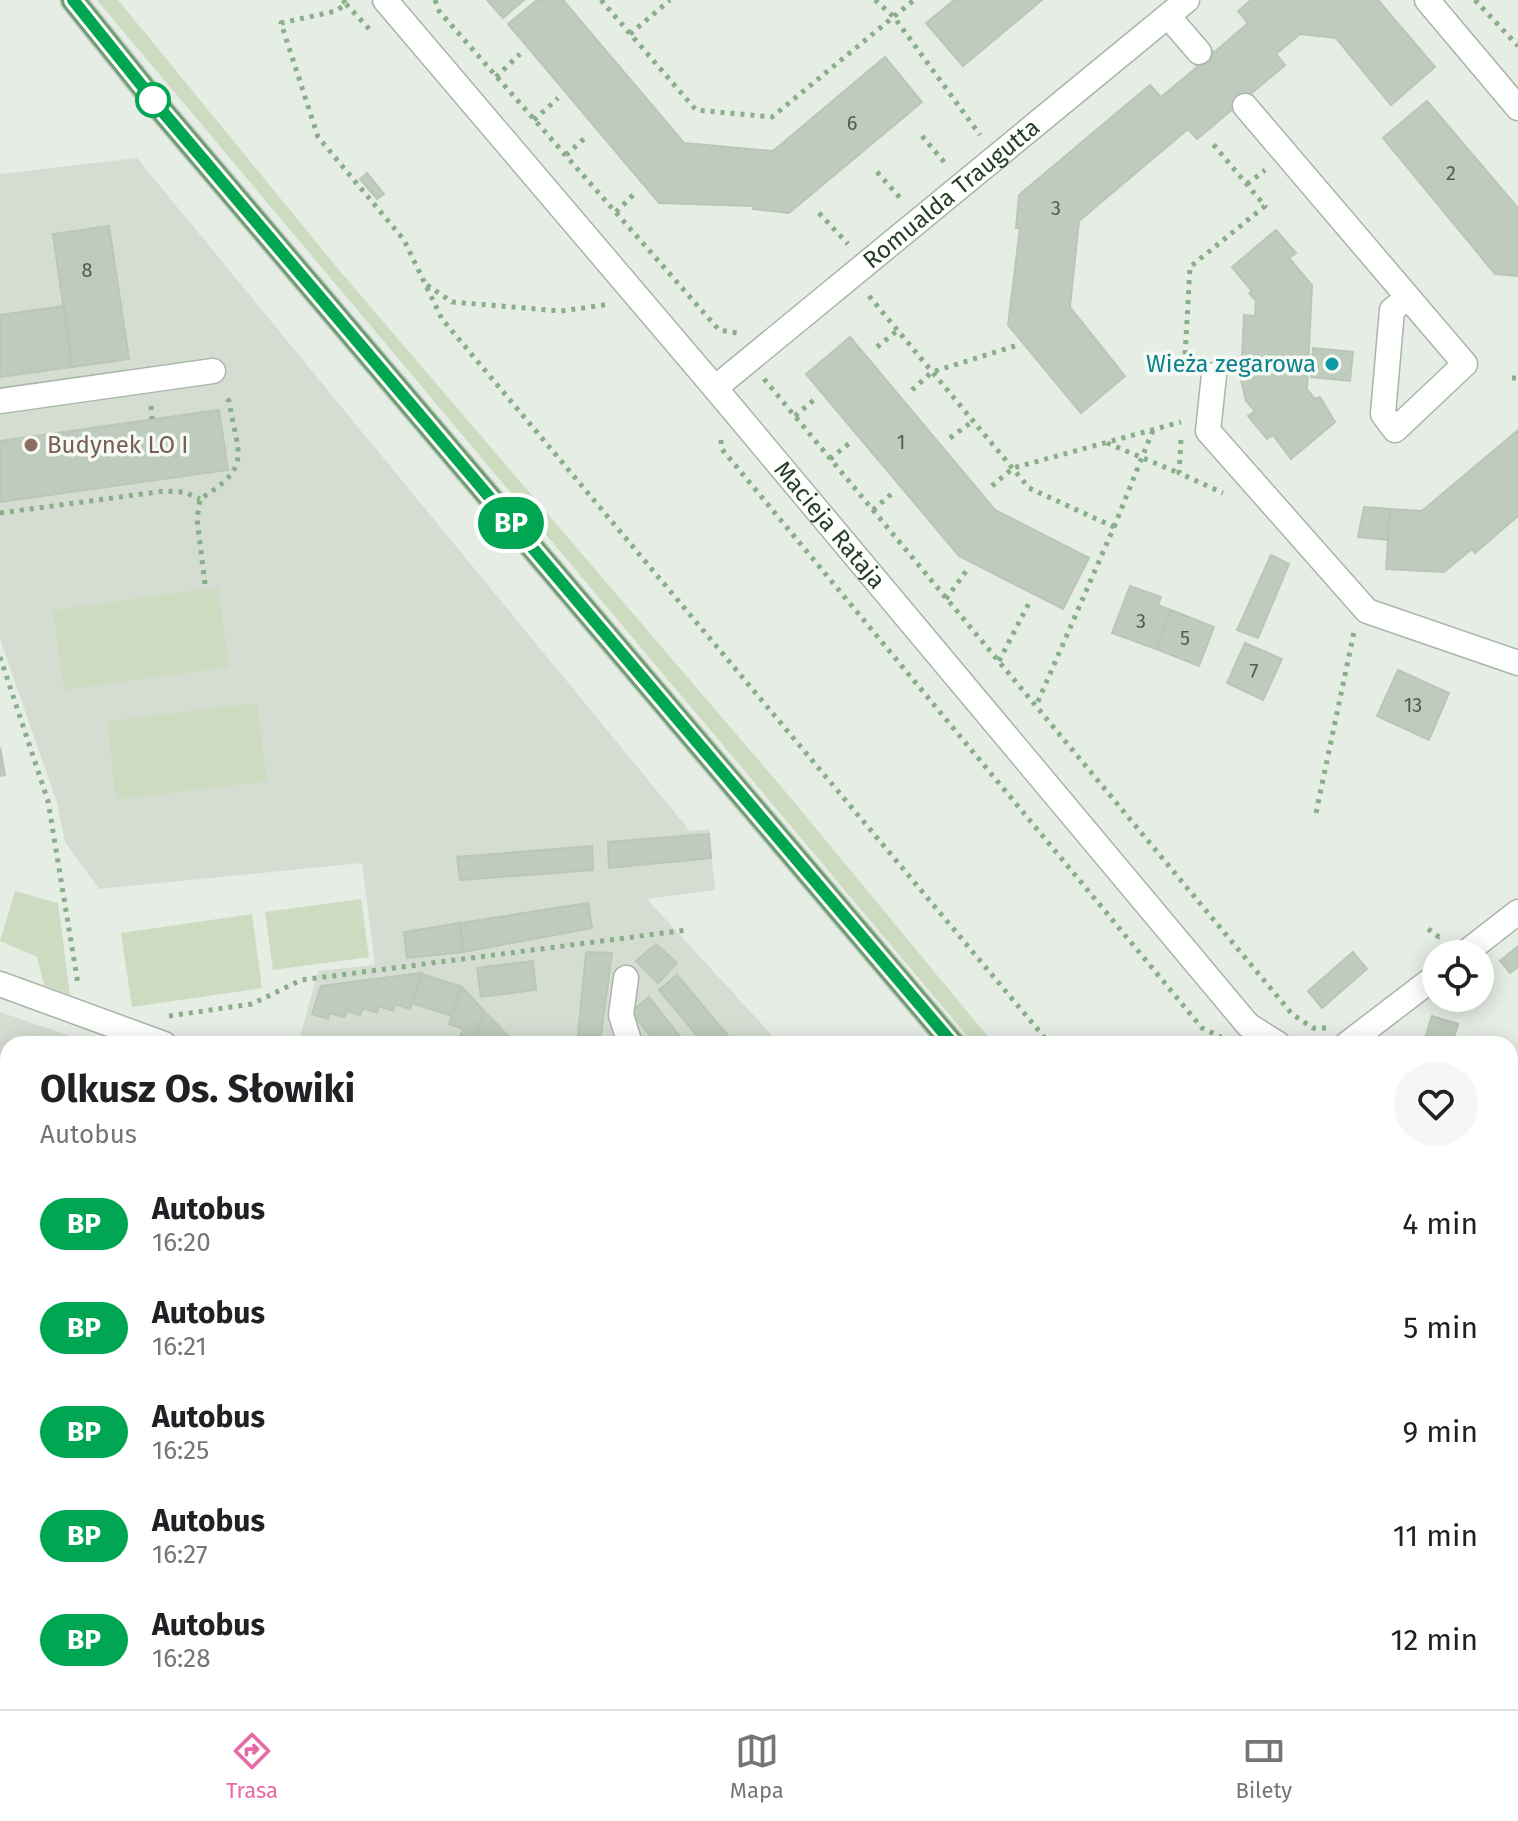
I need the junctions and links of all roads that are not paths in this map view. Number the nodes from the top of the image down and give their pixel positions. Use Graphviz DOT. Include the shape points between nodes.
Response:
graph roads {
  1 [pos="73,0"];
  2 [pos="1187,0"];
  3 [pos="1427,0"];
  4 [pos="387,1"];
  5 [pos="1168,16"];
  6 [pos="1199,52"];
  7 [pos="1245,106"];
  8 [pos="1518,108"];
  9 [pos="1407,298"];
  10 [pos="213,371"];
  11 [pos="1214,375"];
  12 [pos="715,388"];
  13 [pos="0,401"];
  14 [pos="1518,663"];
  15 [pos="1518,912"];
  16 [pos="1482,940"];
  17 [pos="626,978"];
  18 [pos="0,984"];
  19 [pos="1422,987"];
  20 [pos="140,1036"];
  21 [pos="628,1036"];
  22 [pos="946,1036"];
  23 [pos="1265,1036"];
  24 [pos="1357,1036"];
  1 -- 22 [label="main road"];
  2 -- 5 [label="street, Romualda Traugutta"];
  3 -- 8 [label="street"];
  4 -- 12 [label="street, Macieja Rataja"];
  5 -- 6 [label="street"];
  5 -- 12 [label="street, Romualda Traugutta"];
  7 -- 9 [label="street"];
  9 -- 9 [label="street" via="1465,364 1395,430 1383,414 1392,310"];
  10 -- 13 [label="street"];
  11 -- 14 [label="street" via="1208,431 1367,611"];
  12 -- 23 [label="street, Macieja Rataja" via="1248,1025"];
  15 -- 16 [label="street"];
  17 -- 21 [label="street" via="621,1015"];
  18 -- 20 [label="street"];
  19 -- 24 [label="street"];
}
